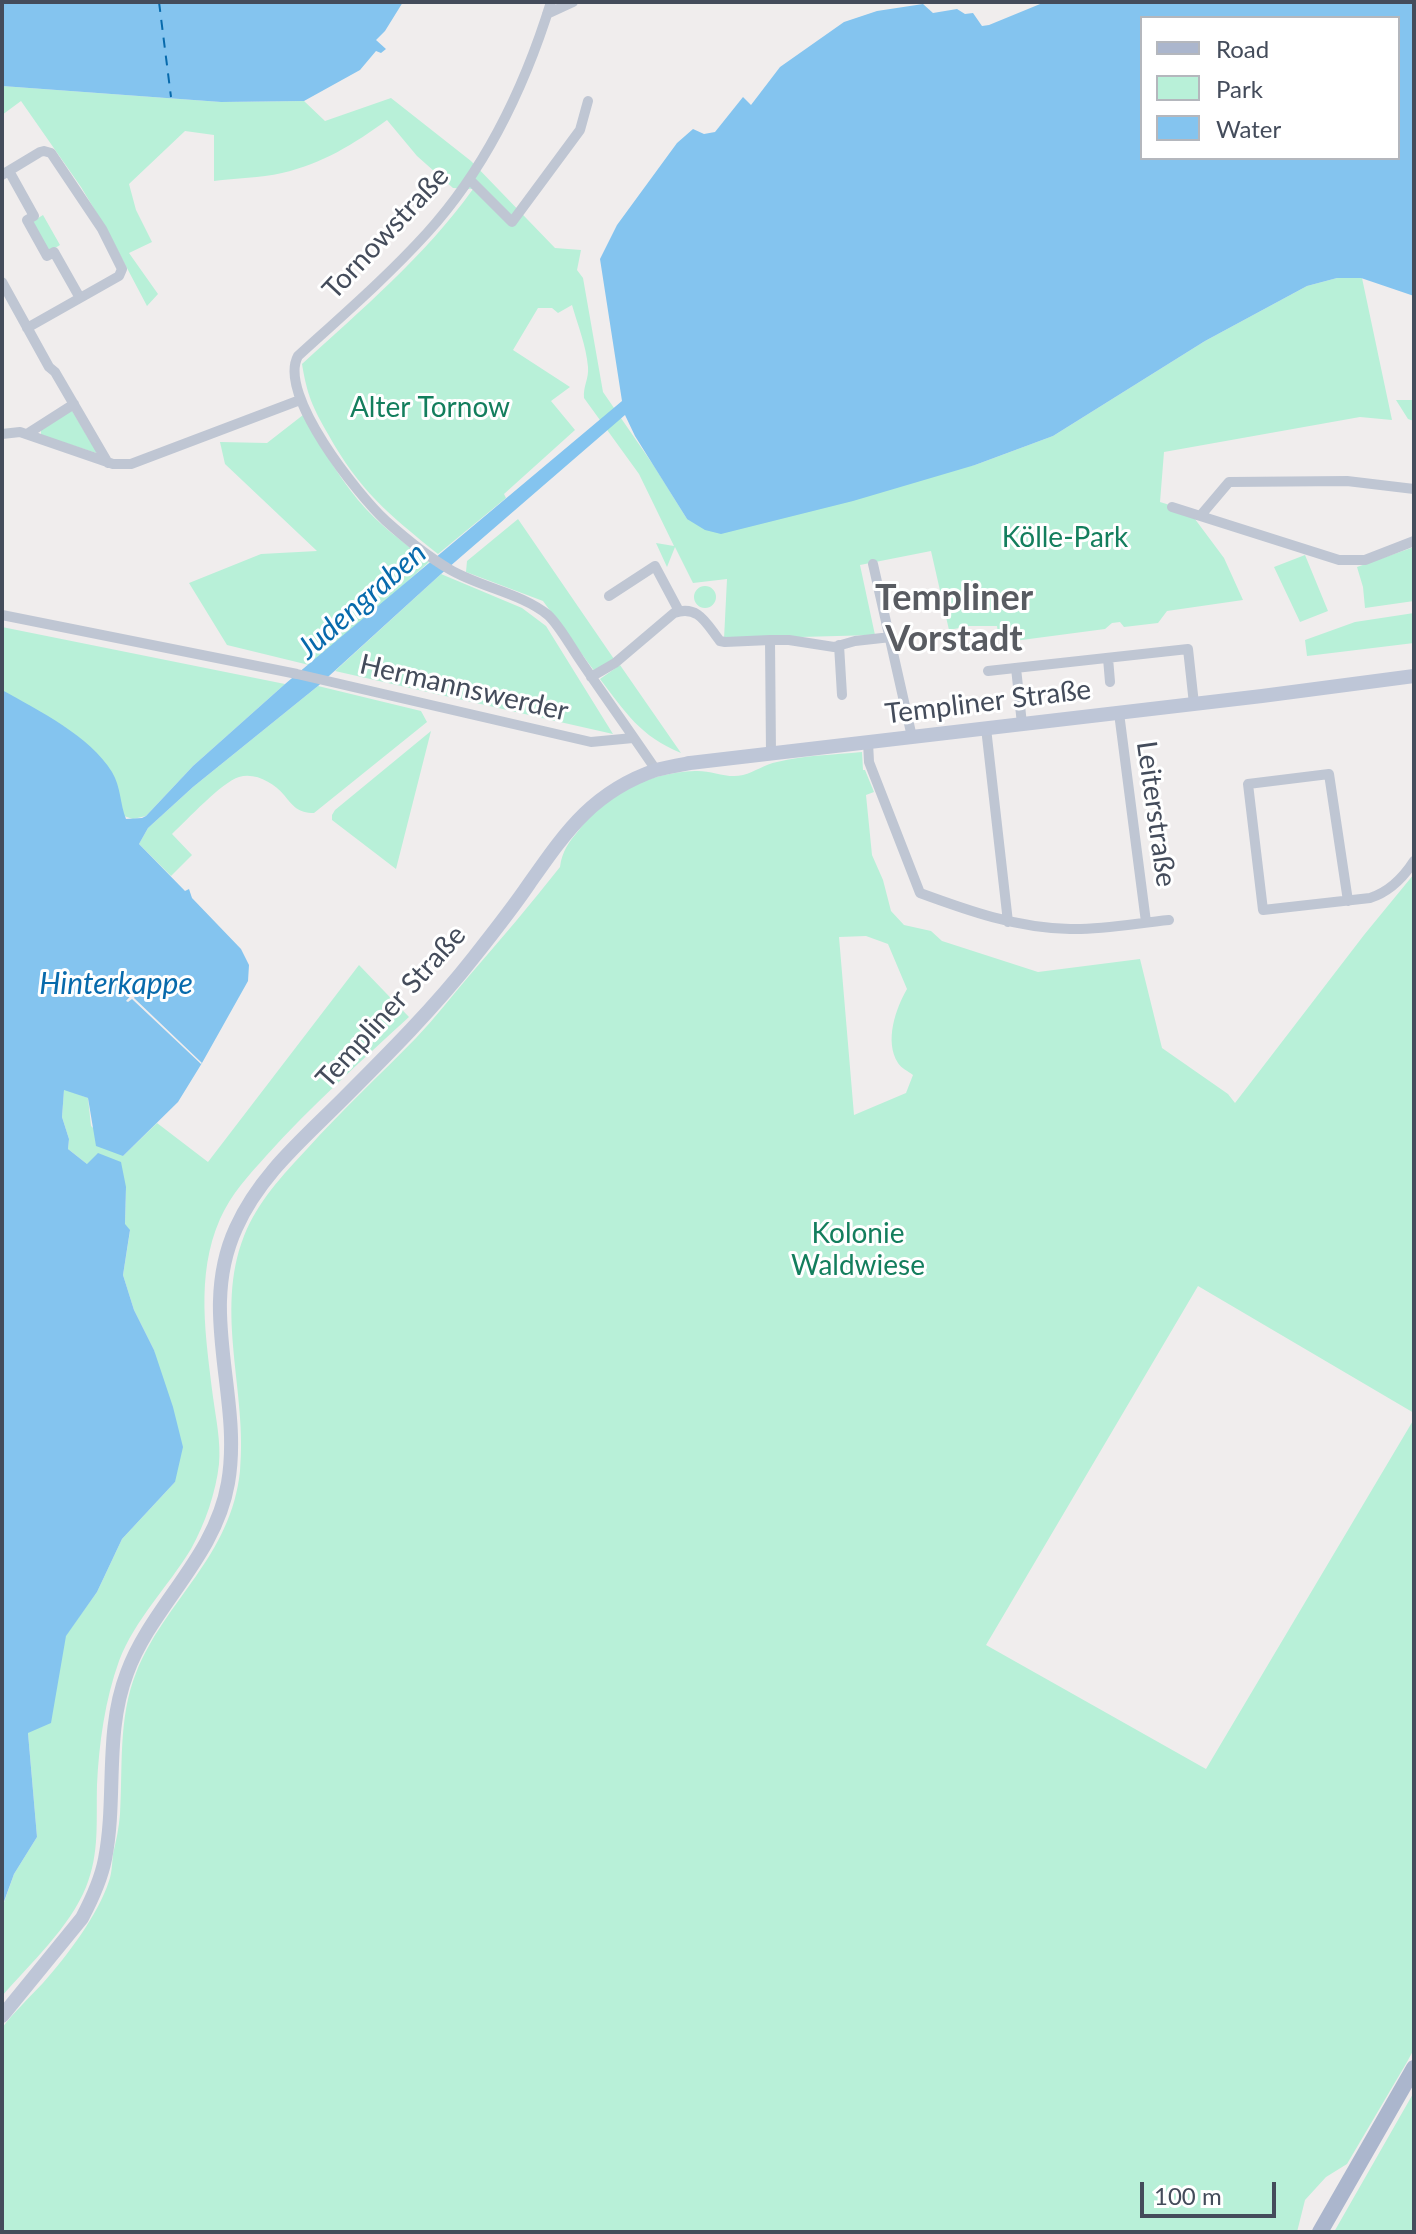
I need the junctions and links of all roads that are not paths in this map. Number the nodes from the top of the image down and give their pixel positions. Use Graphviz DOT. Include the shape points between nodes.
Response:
graph roads {
  1 [pos="551,2"];
  2 [pos="573,2"];
  3 [pos="547,14"];
  4 [pos="588,101"];
  5 [pos="5,173"];
  6 [pos="469,179"];
  7 [pos="2,282"];
  8 [pos="80,298"];
  9 [pos="27,328"];
  10 [pos="300,400"];
  11 [pos="74,404"];
  12 [pos="2,434"];
  13 [pos="27,434"];
  14 [pos="108,463"];
  15 [pos="1414,489"];
  16 [pos="1172,507"];
  17 [pos="1201,515"];
  18 [pos="1414,541"];
  19 [pos="873,564"];
  20 [pos="609,596"];
  21 [pos="679,611"];
  22 [pos="2,615"];
  23 [pos="891,637"];
  24 [pos="770,640"];
  25 [pos="839,645"];
  26 [pos="1108,658"];
  27 [pos="1016,668"];
  28 [pos="988,671"];
  29 [pos="1414,676"];
  30 [pos="591,677"];
  31 [pos="1110,682"];
  32 [pos="842,695"];
  33 [pos="1194,704"];
  34 [pos="1119,713"];
  35 [pos="1022,724"];
  36 [pos="986,728"];
  37 [pos="912,737"];
  38 [pos="633,738"];
  39 [pos="868,742"];
  40 [pos="771,754"];
  41 [pos="656,770"];
  42 [pos="1414,861"];
  43 [pos="1348,901"];
  44 [pos="1169,920"];
  45 [pos="1008,922"];
  46 [pos="1146,922"];
  47 [pos="2,2016"];
  48 [pos="1414,2068"];
  49 [pos="1320,2232"];
  1 -- 3 [label="street, Tornowstraße"];
  2 -- 3 [label="street"];
  3 -- 6 [label="street, Tornowstraße" via="515,100"];
  4 -- 6 [label="street" via="580,130 512,222"];
  5 -- 8 [label="street" via="34,216 27,220 47,256 54,252"];
  5 -- 8 [label="street" via="40,152 51,153 102,229 122,272"];
  6 -- 10 [label="street, Tornowstraße" via="420,240 298,356 293,367"];
  7 -- 9 [label="street"];
  8 -- 9 [label="street"];
  9 -- 11 [label="street"];
  10 -- 14 [label="street" via="142,461"];
  10 -- 30 [label="street" via="329,449 386,521 448,569 549,616"];
  11 -- 13 [label="street"];
  11 -- 14 [label="street"];
  12 -- 13 [label="street"];
  13 -- 14 [label="street"];
  15 -- 17 [label="street" via="1347,481 1229,482"];
  16 -- 17 [label="street"];
  17 -- 18 [label="street" via="1339,560 1365,560"];
  19 -- 23 [label="street"];
  20 -- 21 [label="street" via="655,566"];
  21 -- 24 [label="street" via="700,615 720,641"];
  21 -- 30 [label="street"];
  22 -- 38 [label="street, Hermannswerder" via="297,674 591,742"];
  23 -- 25 [label="street"];
  23 -- 37 [label="street"];
  24 -- 25 [label="street"];
  24 -- 40 [label="street"];
  25 -- 32 [label="street"];
  26 -- 27 [label="street"];
  26 -- 31 [label="street"];
  26 -- 33 [label="street" via="1188,649"];
  27 -- 28 [label="street"];
  27 -- 35 [label="street"];
  29 -- 33 [label="street, Templiner Straße"];
  30 -- 38 [label="street"];
  33 -- 34 [label="street, Templiner Straße"];
  34 -- 35 [label="street, Templiner Straße"];
  34 -- 46 [label="street, Leiterstraße"];
  35 -- 36 [label="street, Templiner Straße"];
  36 -- 37 [label="street, Templiner Straße"];
  36 -- 45 [label="street"];
  37 -- 39 [label="street, Templiner Straße"];
  38 -- 41 [label="street"];
  39 -- 40 [label="street, Templiner Straße"];
  39 -- 45 [label="street, Leiterstraße" via="869,762 920,893"];
  40 -- 41 [label="street, Templiner Straße"];
  41 -- 47 [label="street, Templiner Straße" via="620,786 572,825 474,958 411,1031 268,1174 235,1230 219,1289 231,1459 224,1498 201,1552 127,1671 115,1723 105,1858 91,1900"];
  42 -- 43 [label="street" via="1386,891"];
  43 -- 43 [label="street" via="1263,910 1248,784 1329,774"];
  44 -- 46 [label="street, Leiterstraße"];
  45 -- 46 [label="street, Leiterstraße" via="1073,929"];
  48 -- 49 [label="main road"];
}
